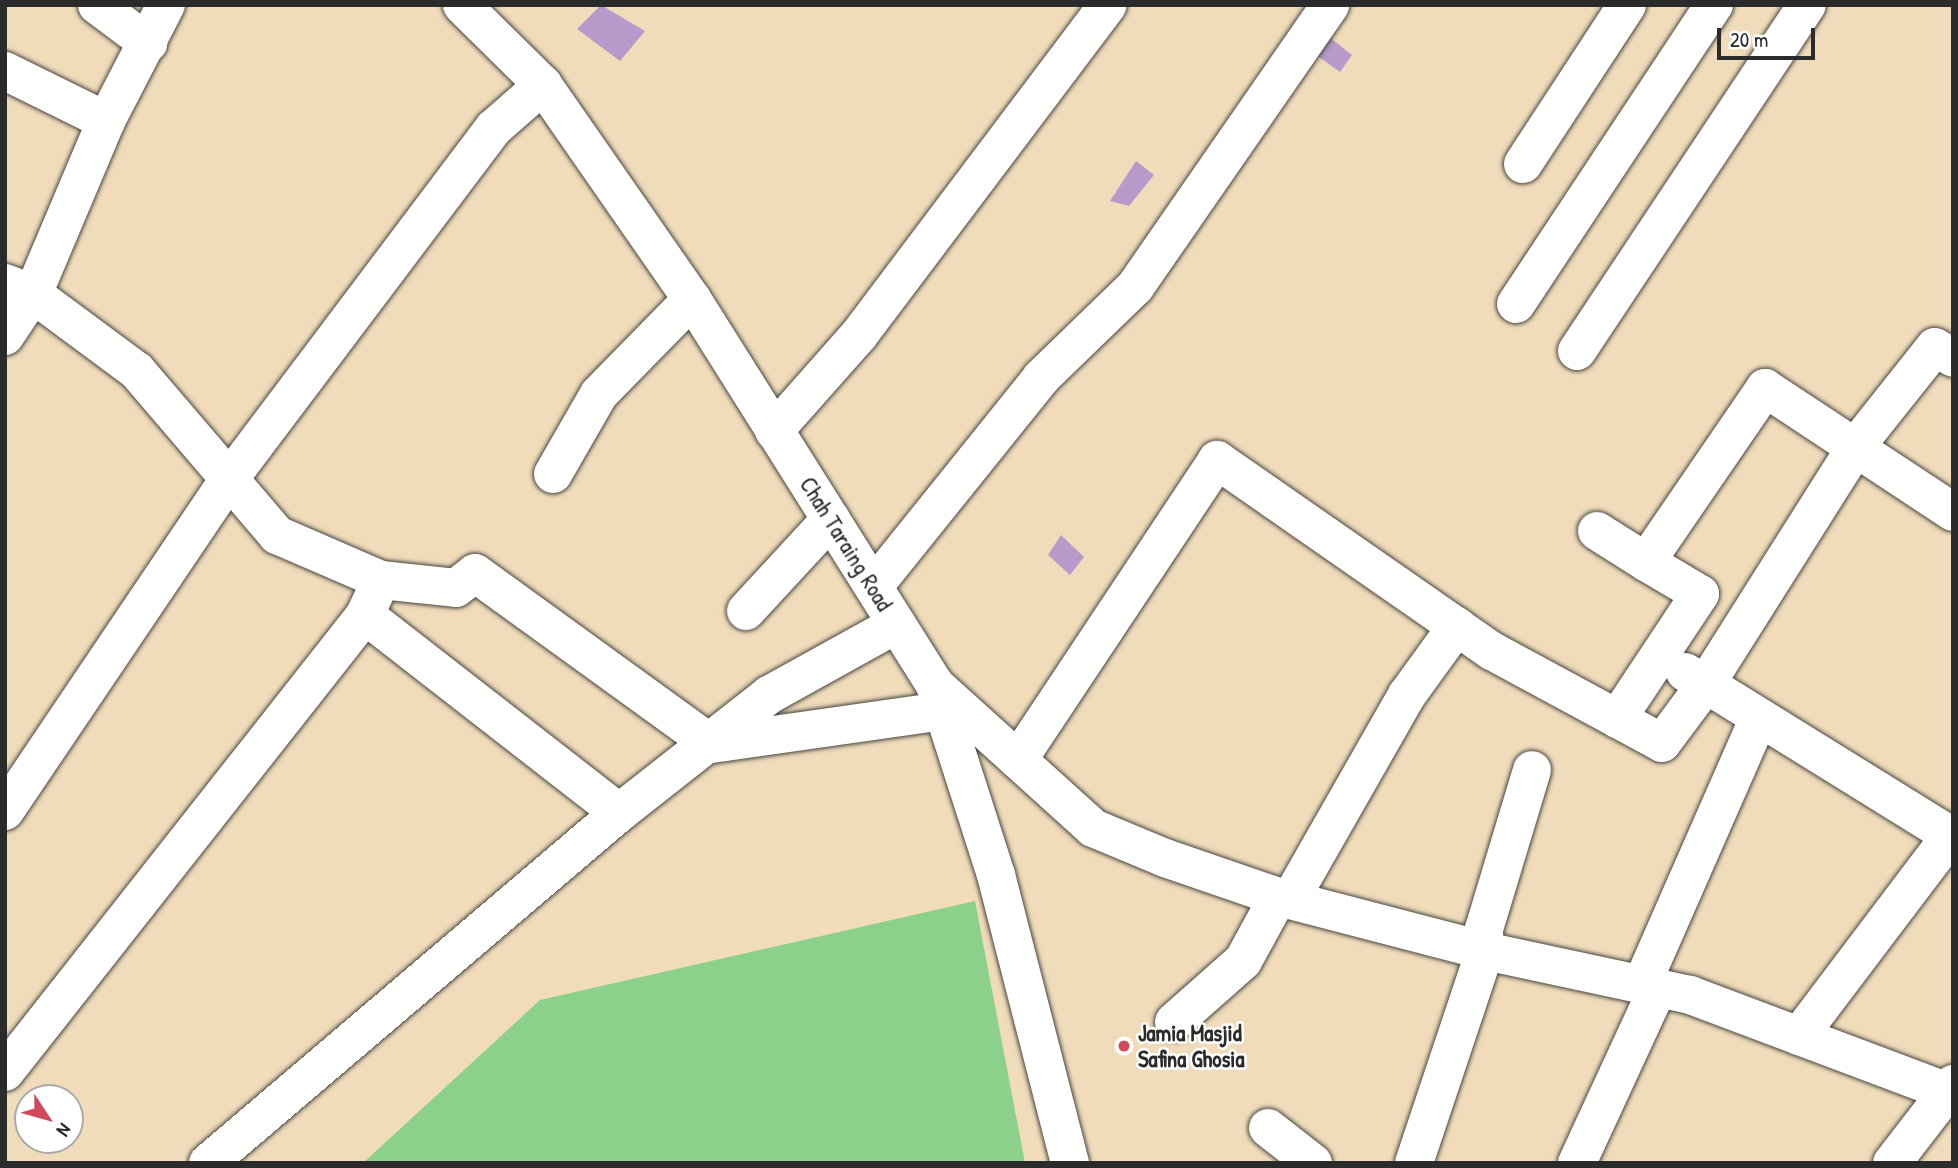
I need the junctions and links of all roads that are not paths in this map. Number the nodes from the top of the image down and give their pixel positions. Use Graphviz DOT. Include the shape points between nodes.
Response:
graph roads {
  1 [pos="97,5"];
  2 [pos="166,5"];
  3 [pos="462,5"];
  4 [pos="1108,5"];
  5 [pos="1330,5"];
  6 [pos="1627,5"];
  7 [pos="1714,5"];
  8 [pos="1807,5"];
  9 [pos="148,43"];
  10 [pos="5,71"];
  11 [pos="543,85"];
  12 [pos="106,121"];
  13 [pos="1522,164"];
  14 [pos="19,289"];
  15 [pos="692,299"];
  16 [pos="1516,304"];
  17 [pos="5,336"];
  18 [pos="1577,351"];
  19 [pos="1953,358"];
  20 [pos="774,431"];
  21 [pos="1857,445"];
  22 [pos="553,474"];
  23 [pos="227,482"];
  24 [pos="1953,512"];
  25 [pos="831,519"];
  26 [pos="1597,531"];
  27 [pos="1646,562"];
  28 [pos="381,580"];
  29 [pos="874,586"];
  30 [pos="746,611"];
  31 [pos="365,615"];
  32 [pos="897,624"];
  33 [pos="1457,626"];
  34 [pos="1658,656"];
  35 [pos="1706,684"];
  36 [pos="939,698"];
  37 [pos="1759,718"];
  38 [pos="1617,719"];
  39 [pos="711,744"];
  40 [pos="1018,760"];
  41 [pos="1532,770"];
  42 [pos="5,811"];
  43 [pos="619,813"];
  44 [pos="1952,836"];
  45 [pos="1284,899"];
  46 [pos="1485,951"];
  47 [pos="1650,986"];
  48 [pos="1174,1022"];
  49 [pos="1799,1036"];
  50 [pos="5,1072"];
  51 [pos="1950,1087"];
  52 [pos="1268,1128"];
  53 [pos="208,1163"];
  54 [pos="1070,1163"];
  55 [pos="1313,1163"];
  56 [pos="1415,1163"];
  57 [pos="1577,1163"];
  58 [pos="1892,1163"];
  1 -- 9 [label="street"];
  2 -- 9 [label="street"];
  3 -- 11 [label="street, Chah Taraing Road"];
  4 -- 20 [label="street" via="859,335"];
  5 -- 29 [label="street" via="1135,287 1041,378"];
  6 -- 13 [label="street"];
  7 -- 16 [label="street"];
  8 -- 18 [label="street"];
  9 -- 12 [label="street"];
  10 -- 12 [label="street"];
  11 -- 15 [label="street, Chah Taraing Road"];
  11 -- 23 [label="street" via="494,128"];
  12 -- 14 [label="street"];
  14 -- 17 [label="street"];
  14 -- 23 [label="street" via="137,372"];
  15 -- 20 [label="street, Chah Taraing Road"];
  15 -- 22 [label="street" via="599,394"];
  19 -- 21 [label="street" via="1935,347"];
  20 -- 25 [label="street, Chah Taraing Road"];
  21 -- 24 [label="street"];
  21 -- 27 [label="street" via="1765,388"];
  21 -- 35 [label="street"];
  23 -- 28 [label="street" via="277,536"];
  23 -- 42 [label="street"];
  25 -- 29 [label="street, Chah Taraing Road"];
  25 -- 30 [label="street"];
  26 -- 27 [label="street"];
  27 -- 34 [label="street" via="1700,594"];
  28 -- 31 [label="street"];
  28 -- 39 [label="street" via="456,588 475,573"];
  29 -- 32 [label="street, Chah Taraing Road"];
  31 -- 43 [label="street"];
  31 -- 50 [label="street"];
  32 -- 36 [label="street, Chah Taraing Road"];
  32 -- 39 [label="street" via="769,695"];
  33 -- 38 [label="street" via="1492,651"];
  33 -- 40 [label="street" via="1217,460"];
  33 -- 45 [label="street" via="1407,695"];
  34 -- 35 [label="street"];
  34 -- 38 [label="street"];
  35 -- 37 [label="street"];
  35 -- 38 [label="street" via="1662,743"];
  36 -- 39 [label="street"];
  36 -- 40 [label="street"];
  36 -- 54 [label="street, Chah Taraing Road" via="996,875"];
  37 -- 44 [label="street"];
  37 -- 47 [label="street"];
  39 -- 43 [label="street"];
  40 -- 45 [label="street" via="1093,828"];
  41 -- 46 [label="street" via="1483,929"];
  43 -- 53 [label="street"];
  44 -- 49 [label="street"];
  45 -- 46 [label="street"];
  45 -- 48 [label="street" via="1243,961"];
  46 -- 47 [label="street"];
  46 -- 56 [label="street"];
  47 -- 49 [label="street"];
  47 -- 57 [label="street"];
  49 -- 51 [label="street"];
  51 -- 58 [label="street"];
  52 -- 55 [label="street"];
}
